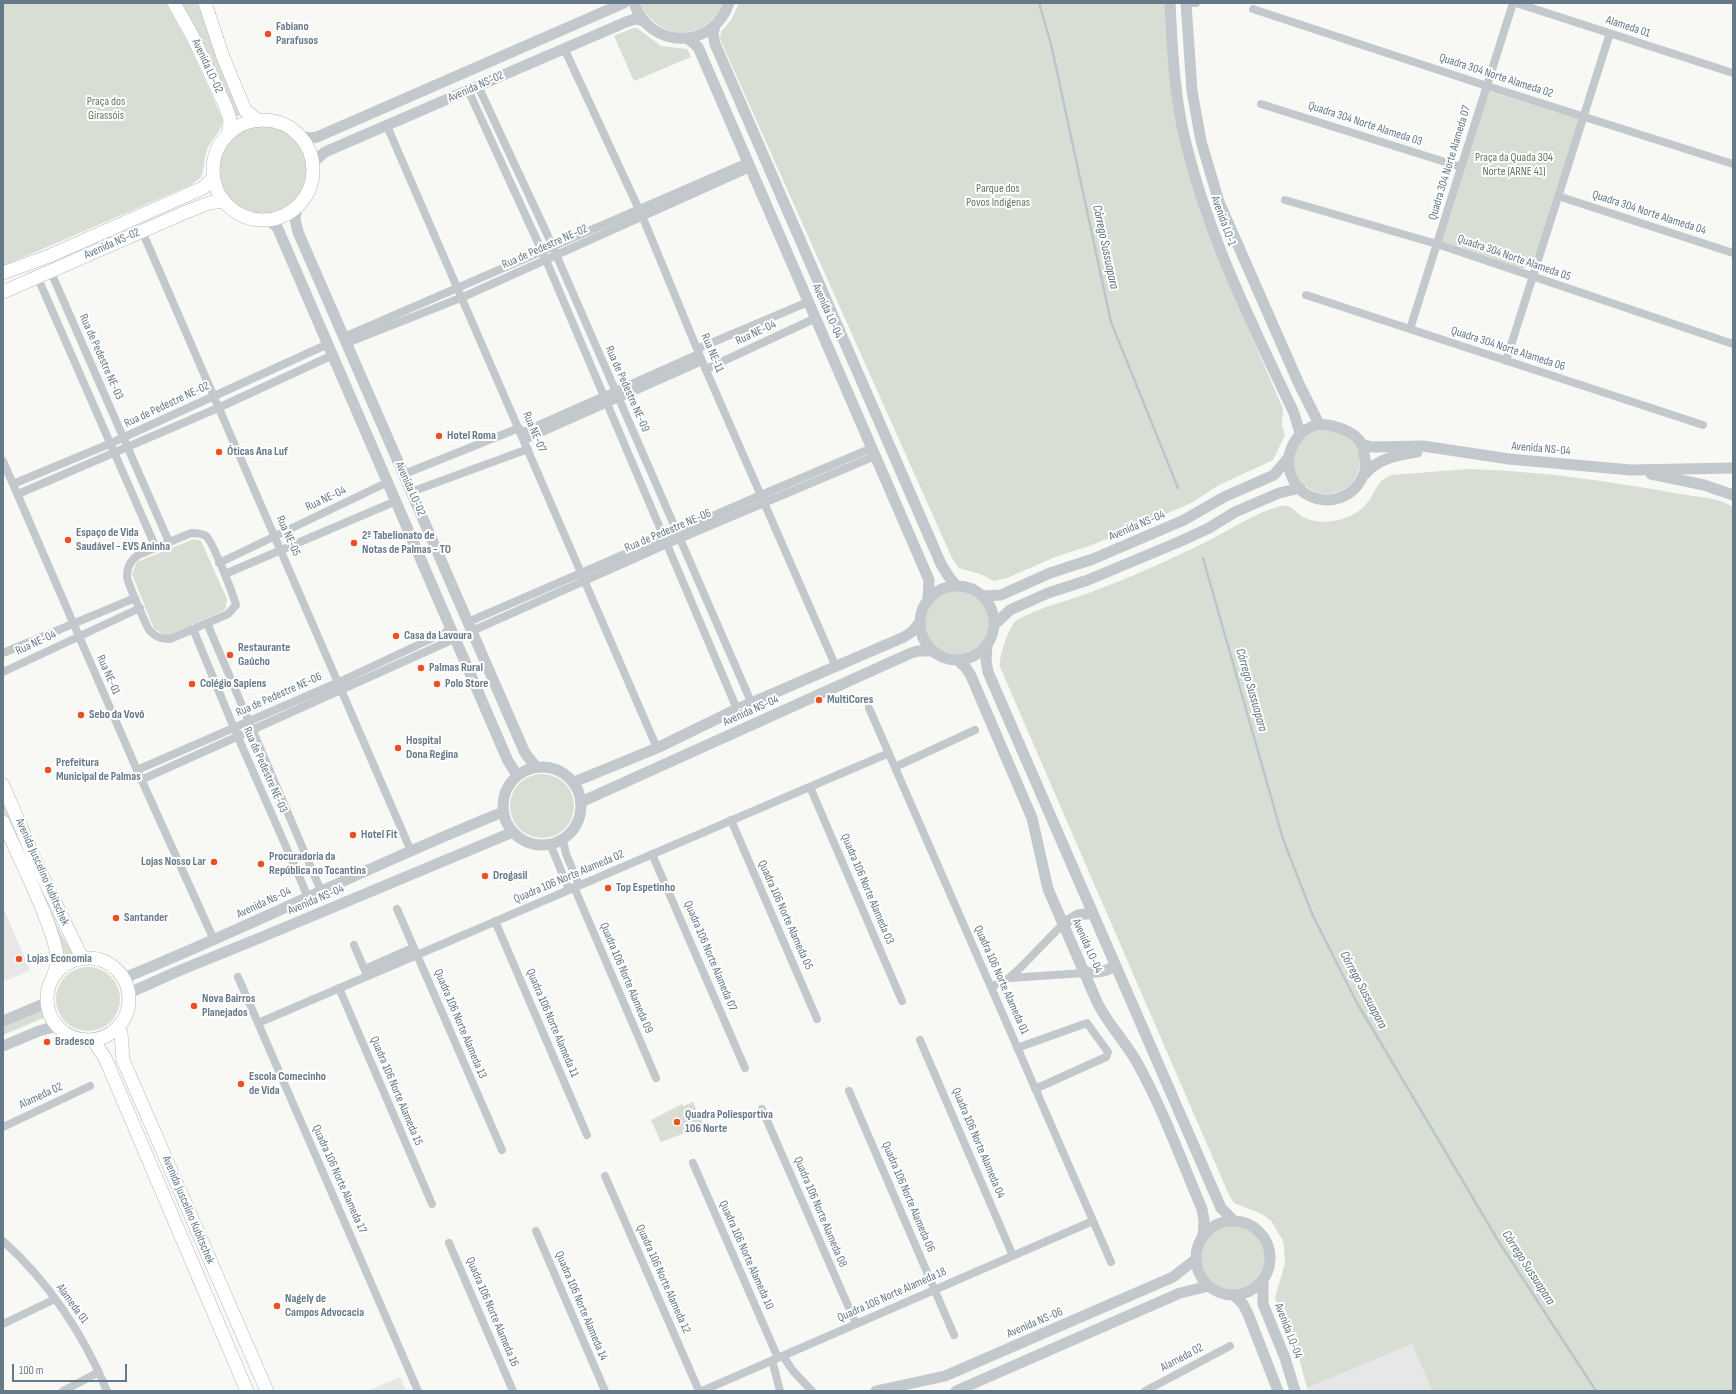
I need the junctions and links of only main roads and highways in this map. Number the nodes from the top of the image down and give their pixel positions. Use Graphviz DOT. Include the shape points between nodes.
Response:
graph roads {
  1 [pos="174,3"];
  2 [pos="205,3"];
  3 [pos="257,120"];
  4 [pos="229,133"];
  5 [pos="213,178"];
  6 [pos="223,201"];
  7 [pos="3,274"];
  8 [pos="3,292"];
  9 [pos="3,785"];
  10 [pos="3,822"];
  11 [pos="82,958"];
  12 [pos="52,980"];
  13 [pos="118,1028"];
  14 [pos="93,1040"];
  15 [pos="247,1391"];
  16 [pos="267,1391"];
  1 -- 4 [label="main road, Avenida LO-02" via="225,105 230,119"];
  2 -- 3 [label="main road, Avenida LO-02" via="245,109"];
  3 -- 4 [label="main road" via="242,124"];
  3 -- 6 [label="main road" via="280,123 290,128 307,146 313,173 306,197 285,216 268,220 243,216"];
  4 -- 5 [label="main road" via="215,154"];
  5 -- 6 [label="main road"];
  5 -- 7 [label="main road, Avenida NS-02" via="203,188"];
  6 -- 8 [label="main road, Avenida NS-02" via="209,203"];
  9 -- 11 [label="main road, Avenida Juscelino Kubitschek" via="34,858"];
  10 -- 12 [label="main road" via="55,948 57,962"];
  11 -- 12 [label="main road" via="66,964"];
  11 -- 13 [label="main road" via="101,960 114,966 124,978 129,993 126,1016"];
  12 -- 14 [label="main road" via="48,1002 57,1026 73,1037"];
  13 -- 14 [label="main road" via="106,1036"];
  13 -- 16 [label="main road, Avenida Juscelino Kubitschek" via="123,1060"];
  14 -- 15 [label="main road, Avenida Juscelino Kubitschek" via="105,1058"];
}
